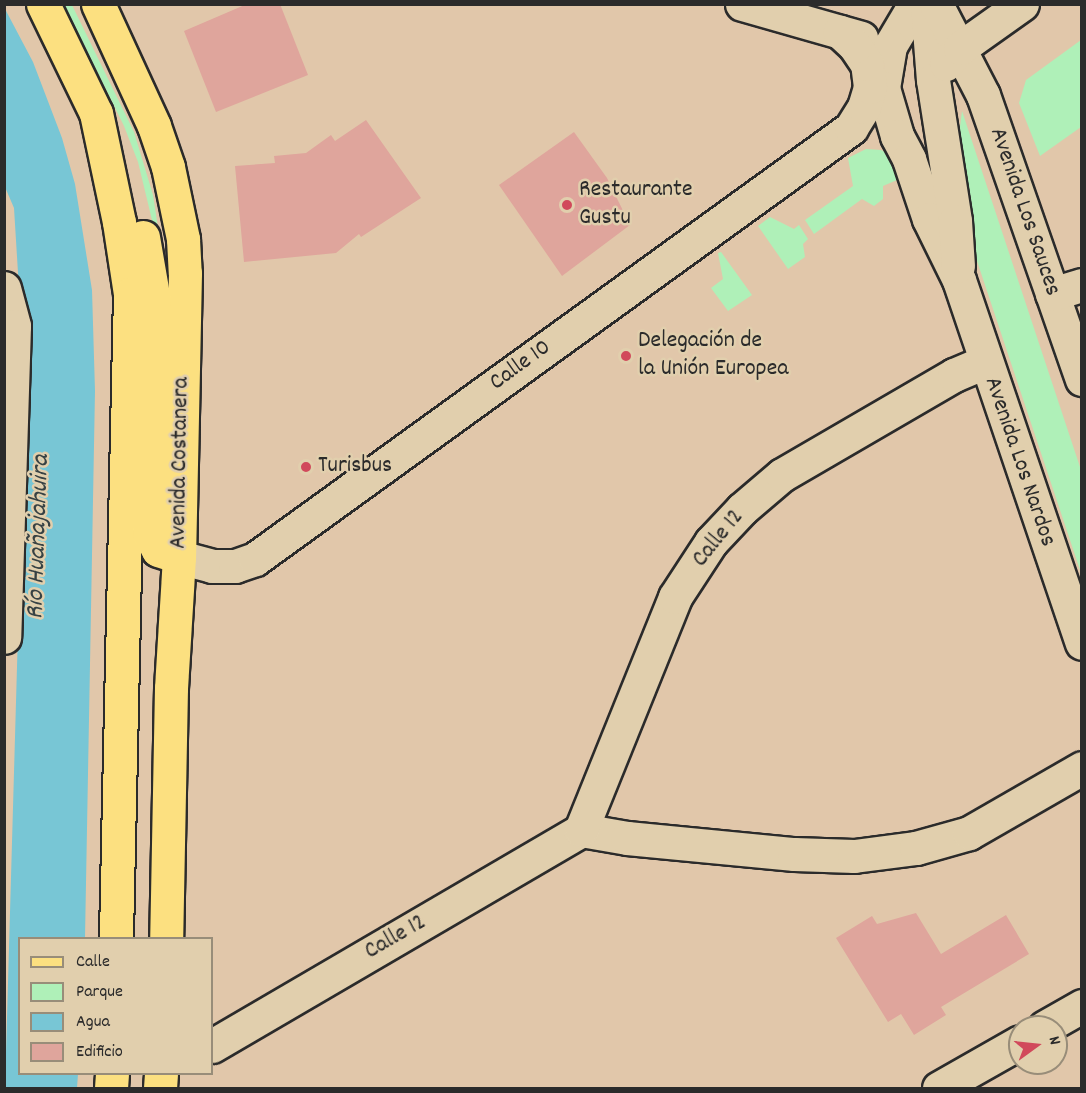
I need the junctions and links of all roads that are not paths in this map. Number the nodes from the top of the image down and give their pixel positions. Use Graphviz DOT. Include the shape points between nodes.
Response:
graph roads {
  1 [pos="43,4"];
  2 [pos="98,4"];
  3 [pos="742,4"];
  4 [pos="915,4"];
  5 [pos="927,4"];
  6 [pos="936,4"];
  7 [pos="1022,4"];
  8 [pos="840,32"];
  9 [pos="890,46"];
  10 [pos="945,47"];
  11 [pos="96,113"];
  12 [pos="851,128"];
  13 [pos="897,136"];
  14 [pos="959,280"];
  15 [pos="4,288"];
  16 [pos="1067,289"];
  17 [pos="985,362"];
  18 [pos="1082,379"];
  19 [pos="179,557"];
  20 [pos="4,637"];
  21 [pos="1082,643"];
  22 [pos="1082,768"];
  23 [pos="581,830"];
  24 [pos="116,937"];
  25 [pos="166,937"];
  26 [pos="1082,1006"];
  27 [pos="1066,1015"];
  28 [pos="213,1045"];
  29 [pos="1008,1049"];
  30 [pos="939,1089"];
  1 -- 11 [label="main road"];
  2 -- 19 [label="main road, Avenida Costanera" via="154,126 168,167 183,239"];
  3 -- 8 [label="street"];
  4 -- 9 [label="street"];
  5 -- 10 [label="street"];
  6 -- 10 [label="street, Avenida Los Sauces"];
  7 -- 10 [label="street"];
  8 -- 9 [label="street"];
  8 -- 12 [label="street" via="867,64 870,87"];
  9 -- 10 [label="street"];
  9 -- 13 [label="street" via="883,88"];
  10 -- 14 [label="street" via="933,80 956,221"];
  10 -- 16 [label="street, Avenida Los Sauces" via="983,95"];
  11 -- 19 [label="main road" via="118,150 134,197 154,301 149,534 158,550"];
  11 -- 24 [label="main road" via="130,294"];
  12 -- 13 [label="street"];
  12 -- 19 [label="street, Calle 10" via="255,559 235,566 212,566"];
  13 -- 14 [label="street" via="929,219"];
  14 -- 17 [label="street, Avenida Los Nardos"];
  15 -- 20 [label="street" via="14,326"];
  16 -- 18 [label="street, Avenida Los Sauces"];
  17 -- 21 [label="street, Avenida Los Nardos"];
  17 -- 23 [label="street, Calle 12" via="954,375 782,476 742,509 711,542 675,597"];
  19 -- 25 [label="main road, Avenida Costanera" via="171,688"];
  22 -- 23 [label="street" via="969,833 916,848 854,856 794,854"];
  23 -- 28 [label="street, Calle 12"];
  26 -- 27 [label="street"];
  29 -- 30 [label="street"];
}
